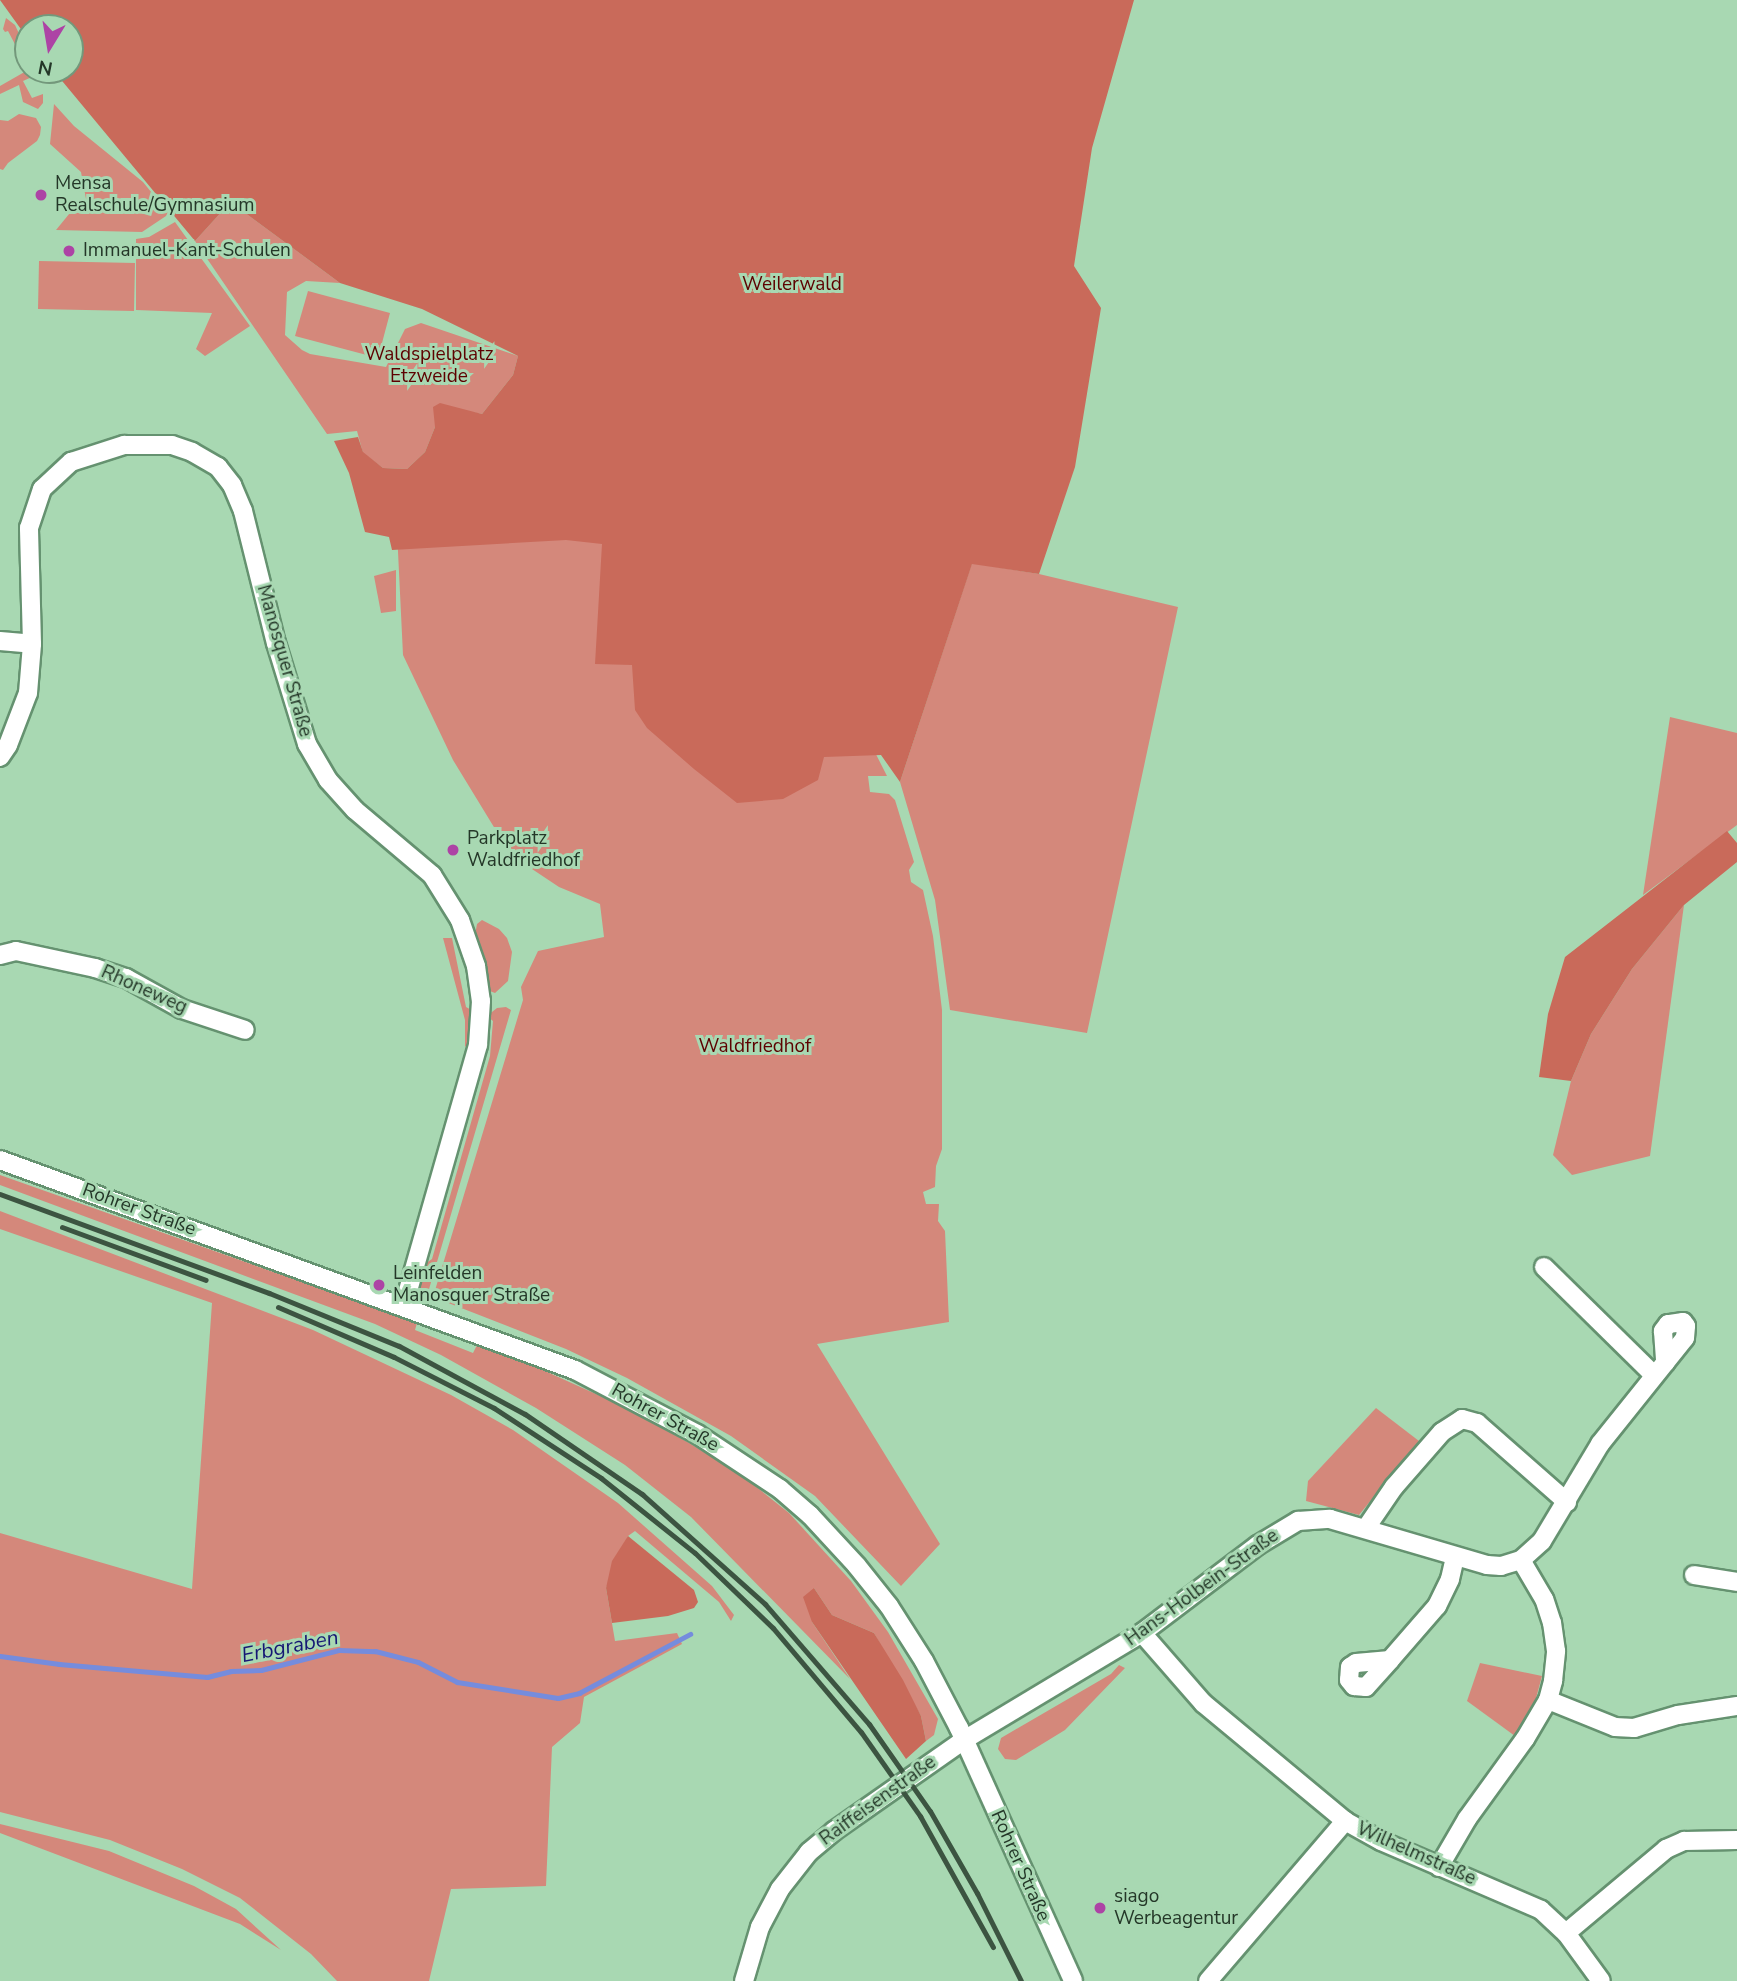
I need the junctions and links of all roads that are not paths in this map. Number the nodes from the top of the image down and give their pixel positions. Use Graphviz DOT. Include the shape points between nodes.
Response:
graph roads {
  1 [pos="0,641"];
  2 [pos="32,644"];
  3 [pos="0,757"];
  4 [pos="0,955"];
  5 [pos="246,1030"];
  6 [pos="0,1160"];
  7 [pos="1544,1267"];
  8 [pos="404,1305"];
  9 [pos="1567,1502"];
  10 [pos="1366,1528"];
  11 [pos="1455,1557"];
  12 [pos="1521,1560"];
  13 [pos="1694,1575"];
  14 [pos="1737,1582"];
  15 [pos="1142,1633"];
  16 [pos="1390,1660"];
  17 [pos="1548,1700"];
  18 [pos="1737,1706"];
  19 [pos="964,1740"];
  20 [pos="1345,1821"];
  21 [pos="1737,1840"];
  22 [pos="1439,1867"];
  23 [pos="1566,1933"];
  24 [pos="744,1981"];
  25 [pos="1073,1981"];
  26 [pos="1208,1981"];
  27 [pos="1601,1981"];
  1 -- 2 [label="street"];
  2 -- 3 [label="street, Manosquer Straße" via="28,693"];
  2 -- 8 [label="street, Manosquer Straße" via="29,528 42,489 54,475 81,457 124,445 157,443 192,452 218,467 243,511 307,744 328,780 355,810 432,875 460,920 476,966 481,1001 478,1045"];
  4 -- 5 [label="street, Rhoneweg" via="16,951 95,968 126,978 181,1009"];
  6 -- 8 [label="street, Rohrer Straße"];
  7 -- 9 [label="street" via="1659,1369 1600,1444"];
  8 -- 19 [label="street, Rohrer Straße" via="575,1370 697,1434 780,1489 829,1535 889,1606 924,1661"];
  9 -- 10 [label="street" via="1477,1423 1462,1419 1443,1432 1394,1487"];
  9 -- 12 [label="street" via="1542,1541"];
  10 -- 11 [label="street, Hans-Holbein-Straße"];
  10 -- 15 [label="street, Hans-Holbein-Straße" via="1322,1519 1298,1521 1258,1545"];
  11 -- 12 [label="street, Hans-Holbein-Straße" via="1501,1566"];
  11 -- 16 [label="street" via="1437,1606"];
  12 -- 17 [label="street" via="1552,1623 1556,1651"];
  13 -- 14 [label="street"];
  15 -- 19 [label="street, Hans-Holbein-Straße"];
  15 -- 20 [label="street, Wilhelmstraße" via="1213,1712"];
  17 -- 18 [label="street" via="1615,1727 1634,1728 1678,1715"];
  17 -- 22 [label="street"];
  19 -- 24 [label="street, Raiffeisenstraße" via="889,1790 809,1853 760,1927"];
  19 -- 25 [label="street, Rohrer Straße"];
  20 -- 22 [label="street, Wilhelmstraße"];
  20 -- 26 [label="street"];
  21 -- 23 [label="street" via="1684,1841 1666,1849"];
  22 -- 23 [label="street, Wilhelmstraße" via="1527,1902"];
  23 -- 27 [label="street, Wilhelmstraße"];
}
